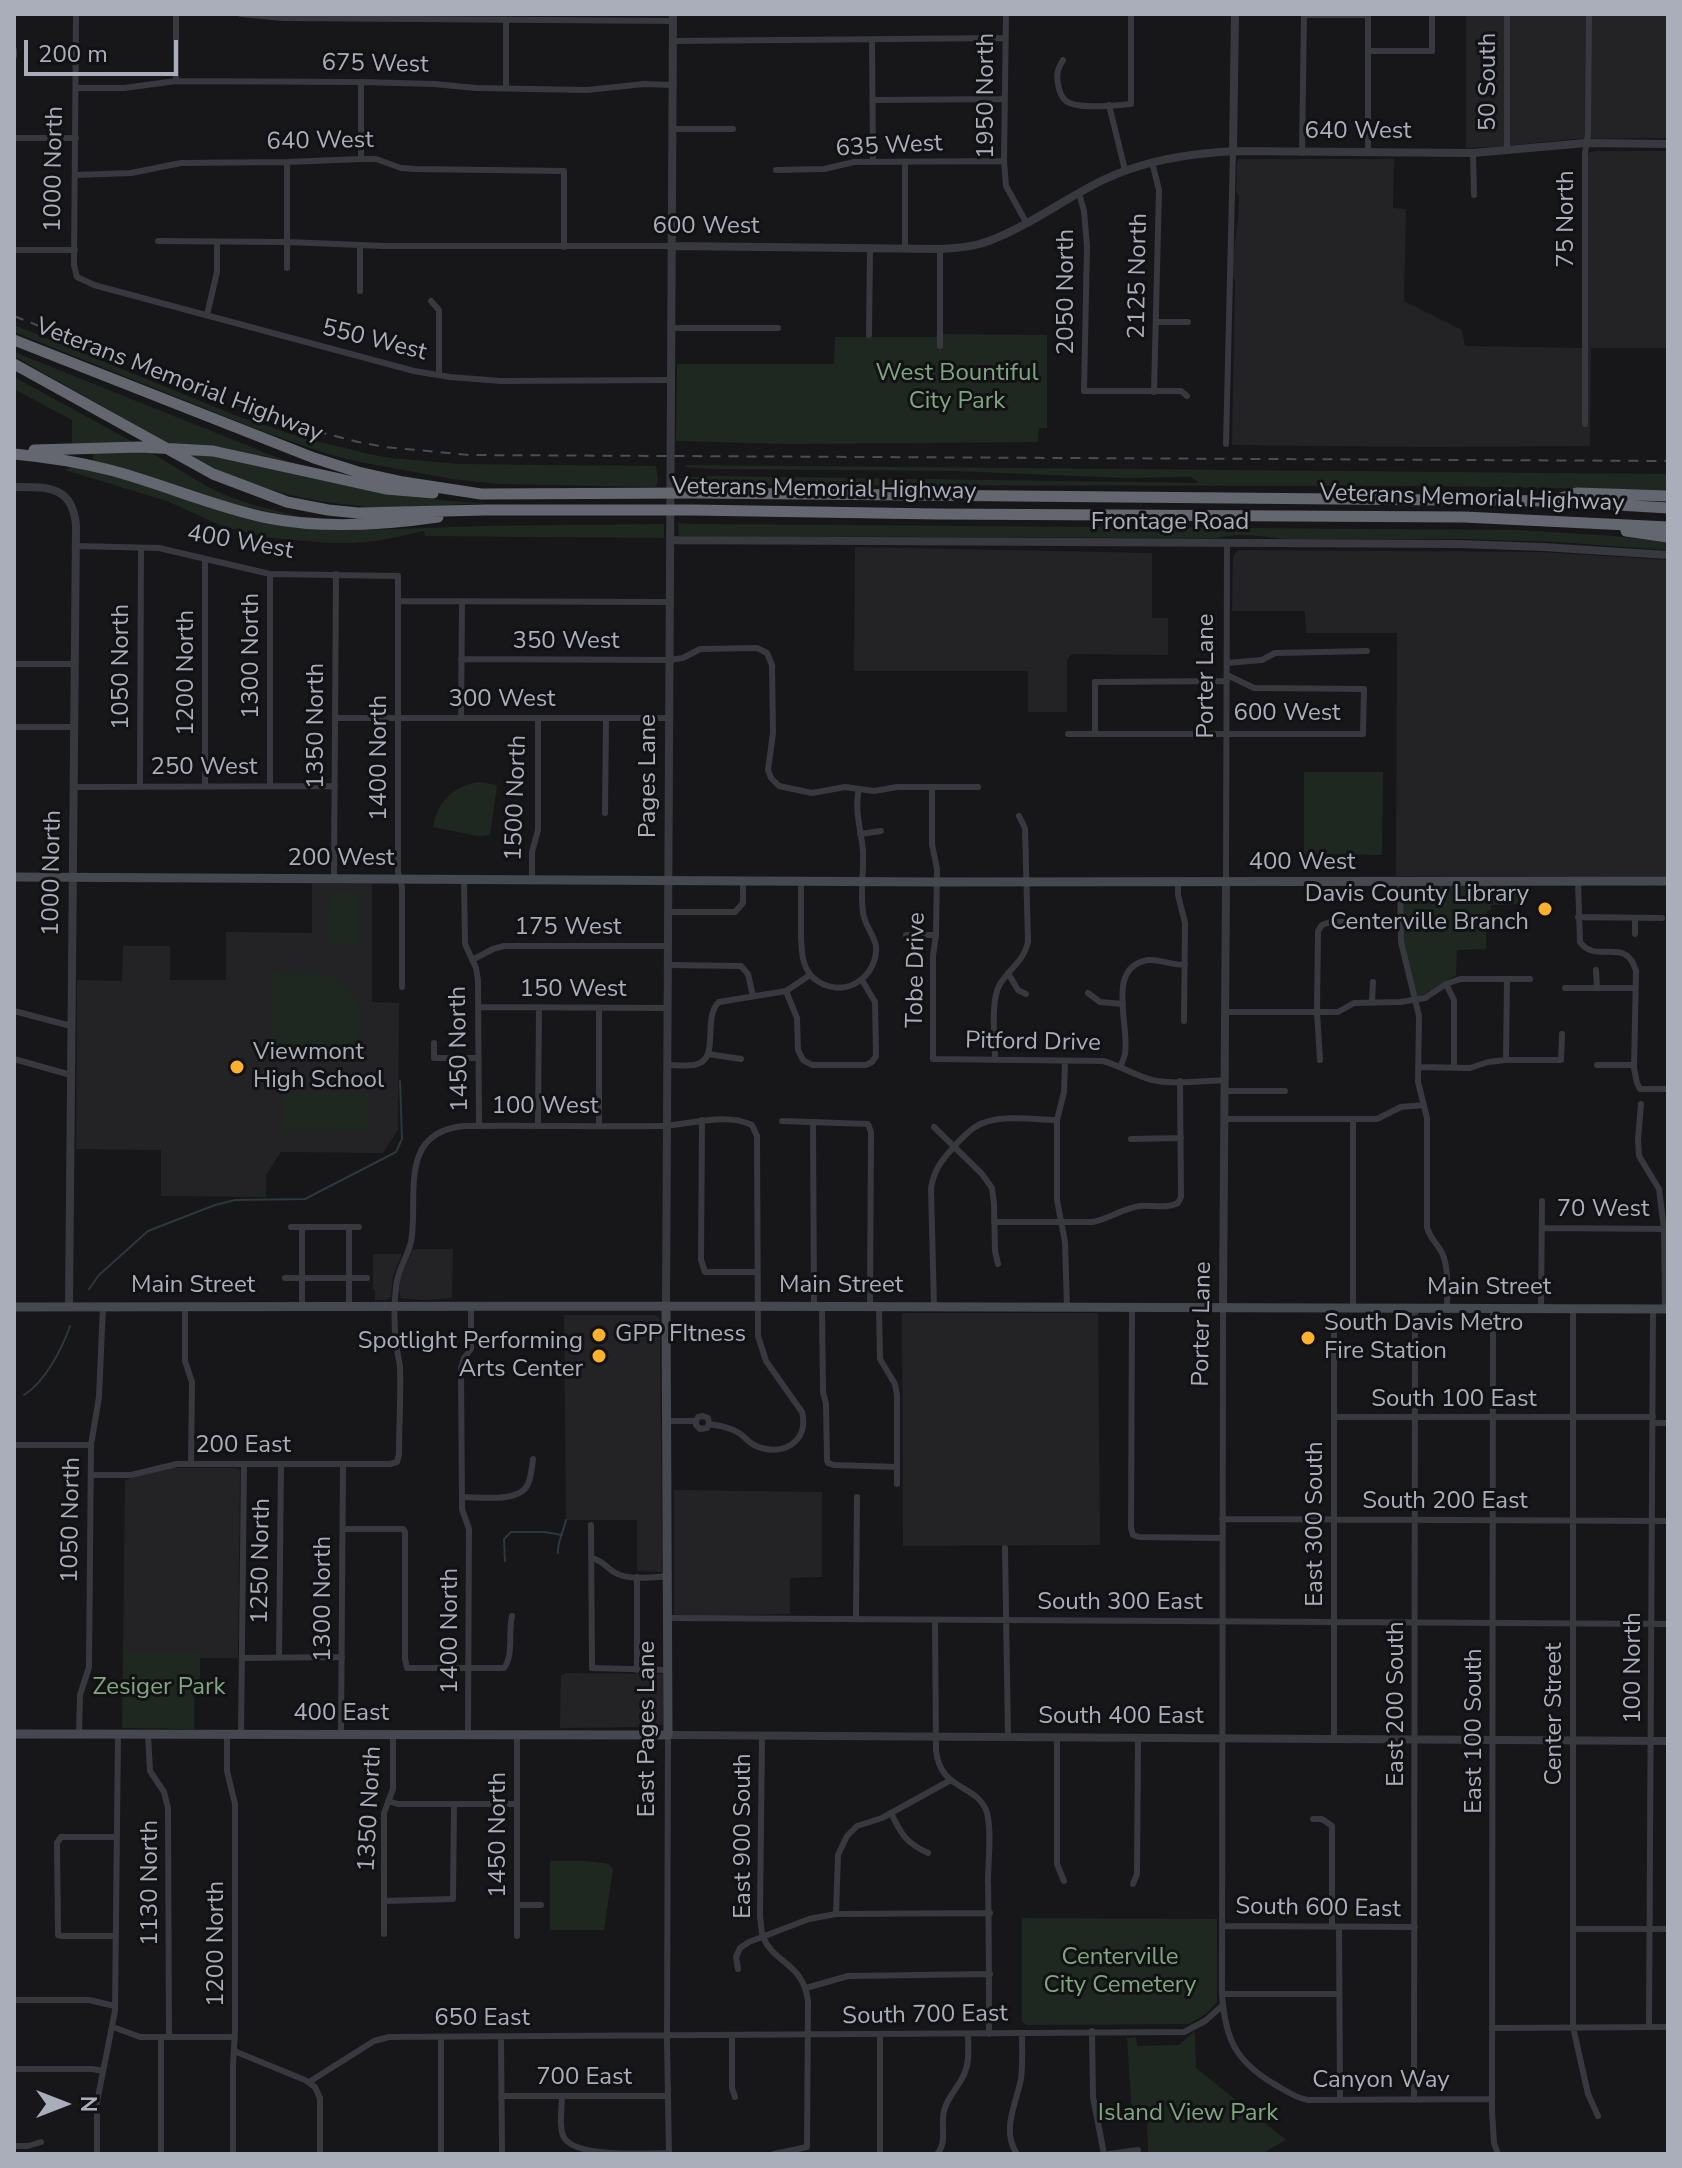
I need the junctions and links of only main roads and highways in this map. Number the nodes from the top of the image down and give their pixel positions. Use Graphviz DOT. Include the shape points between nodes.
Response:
graph roads {
  1 [pos="14,340"];
  2 [pos="14,364"];
  3 [pos="14,452"];
  4 [pos="481,494"];
  5 [pos="1668,496"];
  6 [pos="1551,501"];
  7 [pos="1668,508"];
  8 [pos="486,510"];
  9 [pos="1562,522"];
  10 [pos="1668,527"];
  11 [pos="1668,537"];
  12 [pos="14,877"];
  13 [pos="1668,881"];
  14 [pos="937,882"];
  15 [pos="666,1306"];
  16 [pos="14,1307"];
  17 [pos="1666,1309"];
  18 [pos="14,1734"];
  19 [pos="668,1735"];
  1 -- 4 [label="highway, Veterans Memorial Highway" via="314,458 403,482"];
  2 -- 8 [label="highway, Veterans Memorial Highway" via="213,474 287,502 358,513"];
  3 -- 4 [label="highway" via="185,448 386,489"];
  3 -- 8 [label="highway" via="109,470 221,506 296,522 354,525"];
  4 -- 6 [label="highway, Veterans Memorial Highway"];
  5 -- 6 [label="highway" via="1577,493"];
  6 -- 7 [label="highway, Veterans Memorial Highway"];
  8 -- 9 [label="highway, Veterans Memorial Highway"];
  9 -- 10 [label="highway, Veterans Memorial Highway"];
  9 -- 11 [label="highway"];
  12 -- 14 [label="main road, 200 West"];
  13 -- 14 [label="main road, 400 West"];
  15 -- 16 [label="main road, Main Street"];
  15 -- 17 [label="main road, Main Street"];
  15 -- 19 [label="main road, East Pages Lane"];
  18 -- 19 [label="main road, 400 East"];
}
